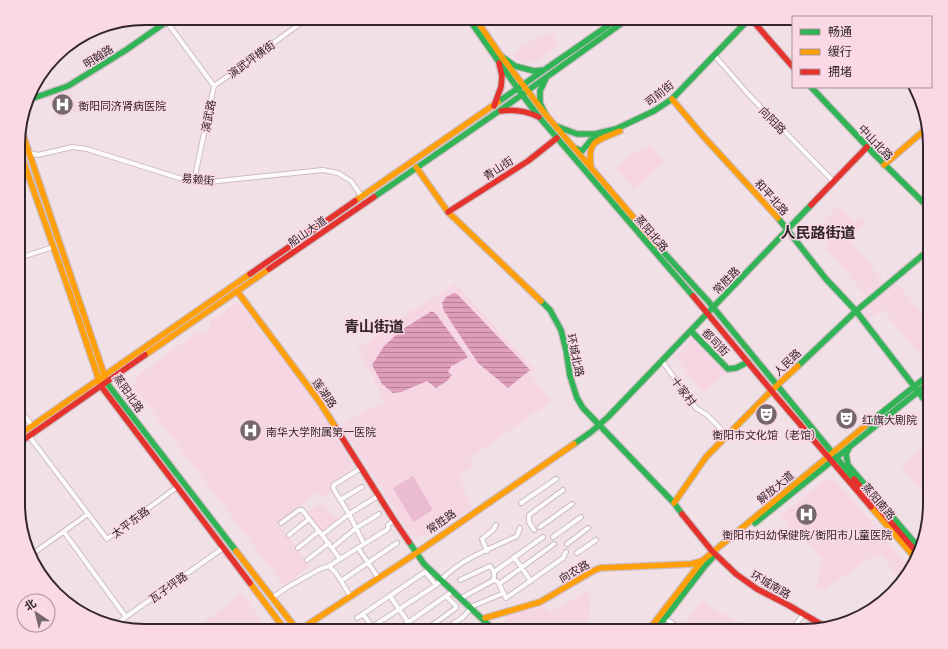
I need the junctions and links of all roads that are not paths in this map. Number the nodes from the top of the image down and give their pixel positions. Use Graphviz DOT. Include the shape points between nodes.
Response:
graph roads {
  1 [pos="159,25"];
  2 [pos="170,25"];
  3 [pos="298,25"];
  4 [pos="473,25"];
  5 [pos="480,25"];
  6 [pos="612,25"];
  7 [pos="617,25"];
  8 [pos="745,25"];
  9 [pos="756,25"];
  10 [pos="605,32"];
  11 [pos="501,56"];
  12 [pos="716,57"];
  13 [pos="499,62"];
  14 [pos="792,66"];
  15 [pos="546,69"];
  16 [pos="547,76"];
  17 [pos="214,86"];
  18 [pos="520,87"];
  19 [pos="812,88"];
  20 [pos="524,93"];
  21 [pos="35,96"];
  22 [pos="672,100"];
  23 [pos="494,106"];
  24 [pos="499,111"];
  25 [pos="546,115"];
  26 [pos="539,117"];
  27 [pos="556,126"];
  28 [pos="611,131"];
  29 [pos="922,132"];
  30 [pos="557,138"];
  31 [pos="25,142"];
  32 [pos="867,147"];
  33 [pos="574,148"];
  34 [pos="25,153"];
  35 [pos="29,153"];
  36 [pos="884,165"];
  37 [pos="416,167"];
  38 [pos="25,168"];
  39 [pos="591,168"];
  40 [pos="194,181"];
  41 [pos="834,182"];
  42 [pos="362,197"];
  43 [pos="923,202"];
  44 [pos="448,212"];
  45 [pos="788,230"];
  46 [pos="53,247"];
  47 [pos="923,255"];
  48 [pos="25,256"];
  49 [pos="238,291"];
  50 [pos="714,308"];
  51 [pos="856,311"];
  52 [pos="708,313"];
  53 [pos="691,331"];
  54 [pos="662,361"];
  55 [pos="748,362"];
  56 [pos="104,376"];
  57 [pos="99,379"];
  58 [pos="106,382"];
  59 [pos="923,382"];
  60 [pos="778,385"];
  61 [pos="101,386"];
  62 [pos="923,386"];
  63 [pos="916,389"];
  64 [pos="771,391"];
  65 [pos="923,398"];
  66 [pos="25,416"];
  67 [pos="599,425"];
  68 [pos="32,426"];
  69 [pos="25,431"];
  70 [pos="726,435"];
  71 [pos="30,436"];
  72 [pos="25,439"];
  73 [pos="850,446"];
  74 [pos="835,454"];
  75 [pos="829,459"];
  76 [pos="361,468"];
  77 [pos="556,480"];
  78 [pos="177,487"];
  79 [pos="362,487"];
  80 [pos="867,487"];
  81 [pos="563,490"];
  82 [pos="378,496"];
  83 [pos="340,500"];
  84 [pos="521,503"];
  85 [pos="674,503"];
  86 [pos="572,504"];
  87 [pos="88,514"];
  88 [pos="349,514"];
  89 [pos="379,514"];
  90 [pos="581,517"];
  91 [pos="309,519"];
  92 [pos="394,520"];
  93 [pos="281,523"];
  94 [pos="496,524"];
  95 [pos="540,527"];
  96 [pos="356,528"];
  97 [pos="520,528"];
  98 [pos="588,528"];
  99 [pos="534,530"];
  100 [pos="64,532"];
  101 [pos="321,533"];
  102 [pos="289,535"];
  103 [pos="543,537"];
  104 [pos="553,537"];
  105 [pos="596,540"];
  106 [pos="328,543"];
  107 [pos="397,543"];
  108 [pos="364,544"];
  109 [pos="554,544"];
  110 [pos="567,544"];
  111 [pos="916,545"];
  112 [pos="223,548"];
  113 [pos="298,548"];
  114 [pos="332,548"];
  115 [pos="358,548"];
  116 [pos="914,549"];
  117 [pos="487,550"];
  118 [pos="417,552"];
  119 [pos="566,552"];
  120 [pos="35,553"];
  121 [pos="577,553"];
  122 [pos="714,553"];
  123 [pos="912,554"];
  124 [pos="514,556"];
  125 [pos="340,559"];
  126 [pos="307,560"];
  127 [pos="702,561"];
  128 [pos="368,563"];
  129 [pos="329,566"];
  130 [pos="521,567"];
  131 [pos="494,572"];
  132 [pos="377,576"];
  133 [pos="442,579"];
  134 [pos="460,580"];
  135 [pos="494,580"];
  136 [pos="341,581"];
  137 [pos="531,581"];
  138 [pos="499,584"];
  139 [pos="436,585"];
  140 [pos="453,591"];
  141 [pos="504,593"];
  142 [pos="349,594"];
  143 [pos="390,596"];
  144 [pos="446,596"];
  145 [pos="463,596"];
  146 [pos="272,598"];
  147 [pos="472,607"];
  148 [pos="399,609"];
  149 [pos="363,614"];
  150 [pos="804,614"];
  151 [pos="126,617"];
  152 [pos="357,618"];
  153 [pos="485,618"];
  154 [pos="665,618"];
  155 [pos="120,622"];
  156 [pos="408,622"];
  157 [pos="819,623"];
  158 [pos="281,624"];
  159 [pos="291,624"];
  160 [pos="304,624"];
  161 [pos="304,624"];
  162 [pos="370,624"];
  163 [pos="380,624"];
  164 [pos="405,624"];
  165 [pos="434,624"];
  166 [pos="454,624"];
  167 [pos="488,624"];
  168 [pos="492,624"];
  169 [pos="653,624"];
  170 [pos="660,624"];
  171 [pos="673,624"];
  172 [pos="796,624"];
  1 -- 21 [label="main road, 明翰路" via="67,85"];
  2 -- 17 [label="street, 演武路"];
  3 -- 17 [label="street, 演武坪横街"];
  4 -- 13 [label="main road, 蒸阳北路"];
  5 -- 11 [label="main road, 蒸阳北路"];
  6 -- 10 [label="main road"];
  7 -- 10 [label="main road"];
  8 -- 12 [label="main road, 司前街"];
  9 -- 14 [label="main road"];
  10 -- 15 [label="main road, 船山大道"];
  10 -- 16 [label="main road, 船山大道"];
  11 -- 15 [label="main road" via="515,66 534,71"];
  11 -- 18 [label="main road, 蒸阳北路"];
  12 -- 22 [label="main road, 司前街"];
  12 -- 41 [label="street, 向阳路" via="748,95"];
  13 -- 18 [label="main road, 蒸阳北路"];
  13 -- 23 [label="main road" via="501,87"];
  15 -- 18 [label="main road, 船山大道"];
  16 -- 20 [label="main road, 船山大道"];
  16 -- 25 [label="main road" via="540,91 540,103"];
  17 -- 40 [label="street, 演武路"];
  18 -- 20 [label="main road, 蒸阳北路"];
  18 -- 23 [label="main road, 船山大道"];
  19 -- 32 [label="main road, 中山北路"];
  20 -- 24 [label="main road, 船山大道"];
  20 -- 25 [label="main road, 蒸阳北路"];
  20 -- 26 [label="main road, 蒸阳北路"];
  22 -- 28 [label="main road, 司前街"];
  22 -- 39 [label="main road, 司前街" via="656,114 594,143 589,157"];
  22 -- 45 [label="main road, 和平北路"];
  23 -- 42 [label="main road, 船山大道"];
  24 -- 26 [label="main road" via="513,109"];
  24 -- 37 [label="main road, 船山大道"];
  25 -- 27 [label="main road, 蒸阳北路"];
  26 -- 30 [label="main road, 蒸阳北路"];
  27 -- 28 [label="main road, 司前街" via="577,134"];
  27 -- 33 [label="main road, 蒸阳北路"];
  28 -- 33 [label="main road" via="591,140 582,151"];
  29 -- 36 [label="main road"];
  30 -- 44 [label="main road, 青山街" via="528,161"];
  30 -- 52 [label="main road, 蒸阳北路"];
  31 -- 35 [label="main road, 蒸阳北路"];
  32 -- 36 [label="main road, 中山北路"];
  32 -- 41 [label="main road, 常胜路"];
  33 -- 39 [label="main road, 蒸阳北路"];
  34 -- 35 [label="main road"];
  35 -- 40 [label="street, 易赖街" via="38,155 72,147 88,149"];
  35 -- 56 [label="main road, 蒸阳北路"];
  36 -- 43 [label="main road, 中山北路"];
  37 -- 44 [label="main road, 环城北路"];
  37 -- 49 [label="main road, 船山大道"];
  38 -- 46 [label="main road, 蒸阳北路"];
  39 -- 50 [label="main road, 蒸阳北路"];
  40 -- 42 [label="street, 易赖街" via="209,182 323,170 338,173 351,181"];
  41 -- 45 [label="main road, 常胜路"];
  42 -- 56 [label="main road, 船山大道"];
  44 -- 67 [label="main road, 环城北路" via="550,310 561,330 577,398"];
  45 -- 50 [label="main road, 常胜路"];
  45 -- 51 [label="main road, 和平北路" via="826,279"];
  46 -- 48 [label="street"];
  46 -- 57 [label="main road, 蒸阳北路"];
  47 -- 51 [label="main road, 人民路"];
  49 -- 58 [label="main road, 船山大道"];
  49 -- 76 [label="main road, 莲湖路" via="319,401"];
  50 -- 52 [label="main road, 常胜路"];
  50 -- 60 [label="main road, 蒸阳北路"];
  51 -- 60 [label="main road, 人民路"];
  51 -- 63 [label="main road, 和平北路"];
  52 -- 53 [label="main road, 常胜路"];
  52 -- 55 [label="main road, 蒸阳北路"];
  53 -- 54 [label="main road, 常胜路"];
  53 -- 55 [label="main road, 都司街" via="728,368 732,370"];
  54 -- 67 [label="main road, 常胜路"];
  54 -- 70 [label="street, 十家村" via="696,408 707,415"];
  55 -- 64 [label="main road, 蒸阳北路"];
  56 -- 57 [label="main road, 船山大道"];
  56 -- 58 [label="main road, 蒸阳北路"];
  57 -- 61 [label="main road, 蒸阳北路"];
  57 -- 68 [label="main road, 船山大道"];
  58 -- 61 [label="main road, 船山大道"];
  58 -- 146 [label="main road, 蒸阳北路"];
  59 -- 63 [label="main road, 解放大道"];
  60 -- 64 [label="main road, 人民路"];
  60 -- 74 [label="main road, 蒸阳北路"];
  61 -- 71 [label="main road, 船山大道"];
  61 -- 78 [label="main road, 蒸阳北路"];
  62 -- 63 [label="main road, 解放大道"];
  63 -- 65 [label="main road, 和平北路"];
  63 -- 73 [label="main road, 解放大道"];
  63 -- 74 [label="main road, 解放大道"];
  64 -- 70 [label="main road, 人民路"];
  64 -- 75 [label="main road, 蒸阳北路"];
  66 -- 68 [label="street"];
  67 -- 85 [label="main road, 环城北路"];
  67 -- 118 [label="main road, 常胜路"];
  68 -- 69 [label="main road, 船山大道"];
  70 -- 85 [label="main road, 人民路" via="706,457"];
  71 -- 72 [label="main road, 船山大道"];
  71 -- 87 [label="street, 太平东路"];
  73 -- 74 [label="main road, 解放大道"];
  73 -- 80 [label="main road" via="846,454 848,465"];
  74 -- 75 [label="main road, 解放大道"];
  74 -- 80 [label="main road, 蒸阳南路"];
  75 -- 122 [label="main road, 解放大道"];
  75 -- 123 [label="main road, 蒸阳南路"];
  76 -- 82 [label="main road, 莲湖路"];
  76 -- 83 [label="street" via="334,484 333,488"];
  77 -- 84 [label="street"];
  78 -- 87 [label="street, 太平东路" via="107,539"];
  78 -- 112 [label="main road, 蒸阳北路"];
  79 -- 83 [label="street"];
  80 -- 111 [label="main road"];
  80 -- 116 [label="main road, 蒸阳南路"];
  81 -- 99 [label="street" via="529,515 529,522"];
  82 -- 88 [label="street"];
  82 -- 92 [label="main road, 莲湖路"];
  83 -- 88 [label="street"];
  85 -- 122 [label="main road, 环城北路"];
  86 -- 95 [label="street"];
  87 -- 100 [label="street"];
  88 -- 96 [label="street"];
  88 -- 101 [label="street"];
  89 -- 96 [label="street"];
  90 -- 104 [label="street"];
  91 -- 93 [label="street" via="300,510"];
  91 -- 101 [label="street"];
  91 -- 102 [label="street"];
  92 -- 108 [label="street" via="388,525 388,529"];
  92 -- 118 [label="main road, 莲湖路"];
  94 -- 117 [label="street" via="482,539"];
  96 -- 108 [label="street"];
  96 -- 114 [label="street"];
  97 -- 117 [label="street" via="517,536"];
  98 -- 110 [label="street"];
  100 -- 120 [label="street"];
  100 -- 151 [label="street"];
  101 -- 106 [label="street"];
  101 -- 113 [label="street"];
  103 -- 124 [label="street"];
  105 -- 121 [label="street"];
  106 -- 114 [label="street"];
  106 -- 126 [label="street"];
  107 -- 128 [label="street"];
  108 -- 115 [label="street"];
  109 -- 130 [label="street"];
  112 -- 151 [label="street, 瓦子坪路"];
  112 -- 158 [label="main road, 蒸阳北路"];
  114 -- 125 [label="street"];
  115 -- 125 [label="street"];
  115 -- 128 [label="street"];
  117 -- 133 [label="street" via="450,571"];
  118 -- 132 [label="main road, 常胜路"];
  118 -- 133 [label="main road, 莲湖路" via="424,564"];
  118 -- 160 [label="main road, 常胜路"];
  119 -- 137 [label="street" via="563,558"];
  122 -- 127 [label="main road, 解放大道"];
  122 -- 150 [label="main road, 环城南路" via="751,585"];
  122 -- 154 [label="main road, 解放大道"];
  124 -- 130 [label="street"];
  124 -- 131 [label="street"];
  125 -- 129 [label="street"];
  127 -- 153 [label="main road, 向农路" via="691,564 600,568 540,602"];
  127 -- 169 [label="main road, 解放大道"];
  128 -- 132 [label="street"];
  128 -- 136 [label="street"];
  129 -- 136 [label="street"];
  129 -- 146 [label="street"];
  130 -- 137 [label="street"];
  130 -- 138 [label="street"];
  131 -- 134 [label="street" via="490,566"];
  131 -- 135 [label="street"];
  132 -- 142 [label="main road, 常胜路"];
  133 -- 139 [label="street"];
  133 -- 140 [label="main road, 莲湖路"];
  133 -- 145 [label="main road, 莲湖路"];
  135 -- 138 [label="street"];
  135 -- 145 [label="street"];
  136 -- 142 [label="street"];
  137 -- 141 [label="street" via="506,598"];
  138 -- 141 [label="street"];
  139 -- 143 [label="street" via="425,572"];
  139 -- 148 [label="street"];
  140 -- 144 [label="street"];
  140 -- 147 [label="main road, 莲湖路"];
  141 -- 147 [label="street"];
  142 -- 161 [label="main road, 常胜路"];
  143 -- 148 [label="street"];
  143 -- 149 [label="street"];
  144 -- 156 [label="street"];
  144 -- 165 [label="street" via="456,608"];
  145 -- 147 [label="main road, 莲湖路"];
  146 -- 159 [label="main road, 蒸阳北路"];
  147 -- 153 [label="main road, 莲湖路"];
  147 -- 166 [label="street"];
  147 -- 167 [label="main road, 莲湖路"];
  148 -- 156 [label="street"];
  148 -- 163 [label="street"];
  149 -- 152 [label="street"];
  149 -- 162 [label="street"];
  150 -- 157 [label="main road, 环城南路"];
  150 -- 172 [label="street"];
  151 -- 155 [label="street, 瓦子坪路"];
  153 -- 168 [label="main road, 莲湖路"];
  154 -- 170 [label="main road, 解放大道"];
  154 -- 171 [label="street"];
  156 -- 164 [label="street"];
}
